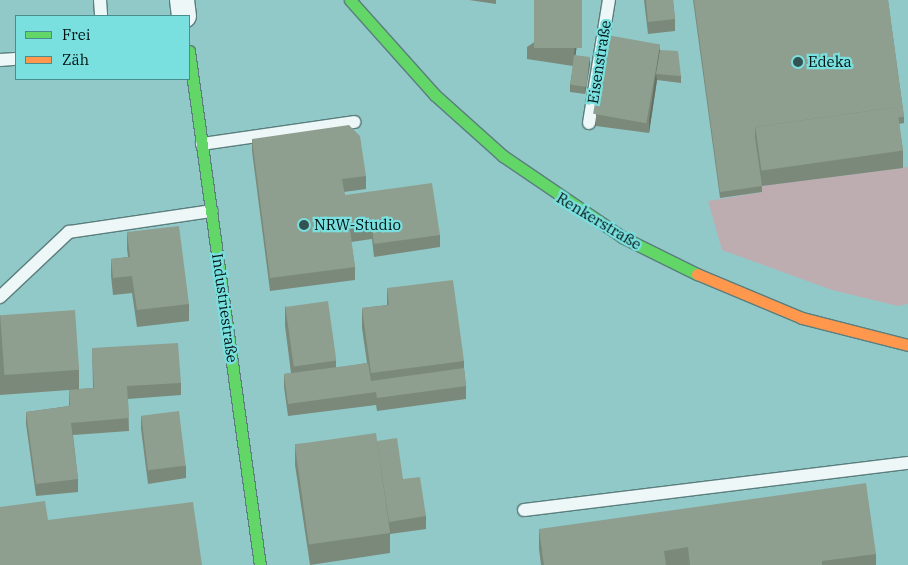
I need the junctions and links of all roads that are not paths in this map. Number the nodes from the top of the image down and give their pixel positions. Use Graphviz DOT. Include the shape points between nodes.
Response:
graph roads {
  1 [pos="100,0"];
  2 [pos="182,0"];
  3 [pos="350,0"];
  4 [pos="608,0"];
  5 [pos="101,15"];
  6 [pos="184,15"];
  7 [pos="190,58"];
  8 [pos="15,59"];
  9 [pos="0,60"];
  10 [pos="354,122"];
  11 [pos="589,124"];
  12 [pos="202,144"];
  13 [pos="211,211"];
  14 [pos="0,296"];
  15 [pos="908,345"];
  16 [pos="908,463"];
  17 [pos="524,510"];
  18 [pos="260,565"];
  1 -- 5 [label="lane"];
  2 -- 6 [label="street"];
  3 -- 15 [label="street, Renkerstraße" via="434,95 503,156 614,232 714,283 802,318"];
  4 -- 11 [label="lane, Eisenstraße"];
  7 -- 12 [label="street, Industriestraße"];
  8 -- 9 [label="lane"];
  10 -- 12 [label="lane"];
  12 -- 13 [label="street, Industriestraße"];
  13 -- 14 [label="lane" via="70,232"];
  13 -- 18 [label="street, Industriestraße"];
  16 -- 17 [label="lane"];
}
